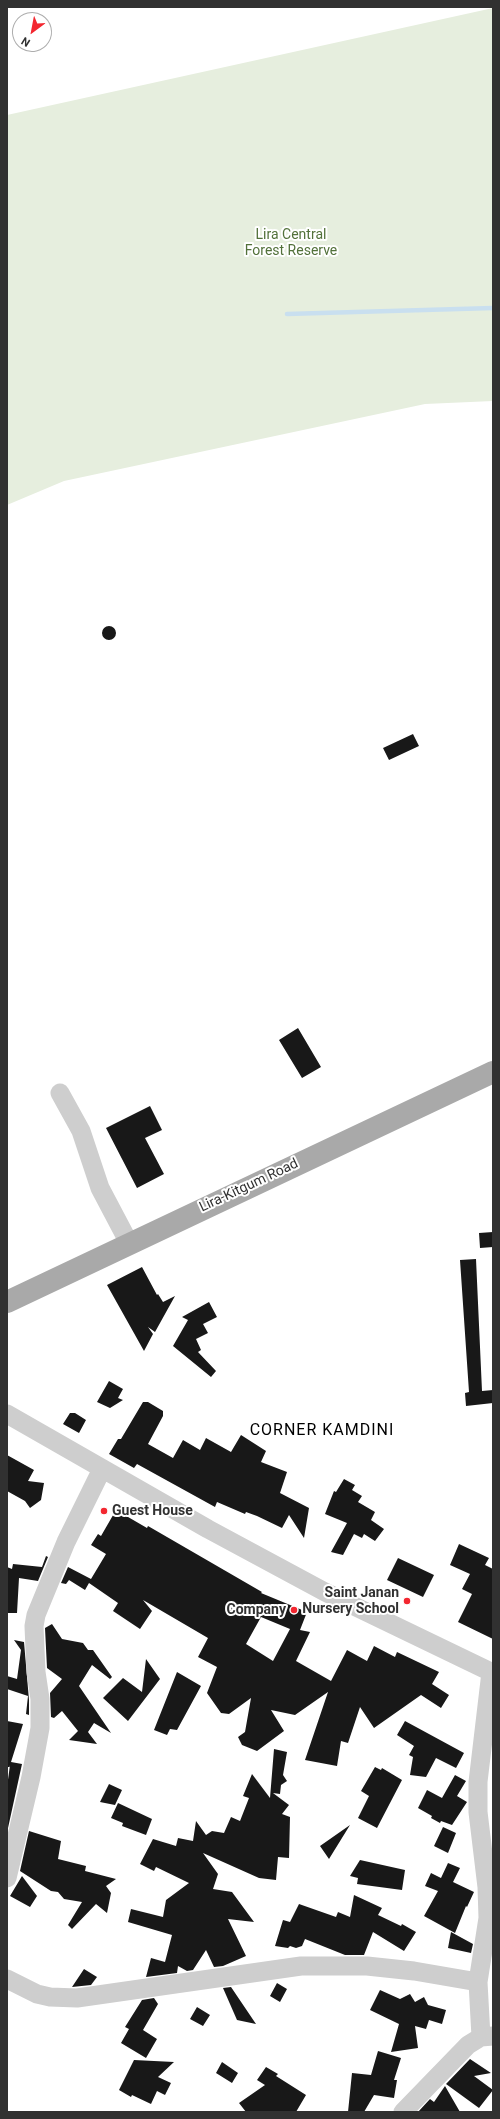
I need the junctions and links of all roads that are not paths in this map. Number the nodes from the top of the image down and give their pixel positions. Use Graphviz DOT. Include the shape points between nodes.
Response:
graph roads {
  1 [pos="493,1072"];
  2 [pos="60,1093"];
  3 [pos="129,1243"];
  4 [pos="7,1302"];
  5 [pos="7,1414"];
  6 [pos="102,1469"];
  7 [pos="492,1673"];
  8 [pos="7,1878"];
  9 [pos="7,1979"];
  10 [pos="478,1982"];
  11 [pos="487,2036"];
  12 [pos="403,2112"];
  1 -- 3 [label="main road, Lira-Kitgum Road"];
  2 -- 3 [label="street" via="81,1131 100,1188"];
  3 -- 4 [label="main road, Lira-Kitgum Road"];
  5 -- 6 [label="street"];
  6 -- 7 [label="street" via="208,1530 325,1592"];
  6 -- 8 [label="street" via="66,1542 36,1615 34,1626 40,1728 28,1793"];
  7 -- 10 [label="street" via="478,1782 478,1812 488,1918"];
  9 -- 10 [label="street" via="37,1994 77,1998 301,1966 367,1966 414,1970"];
  10 -- 11 [label="street"];
  11 -- 12 [label="street" via="458,2054"];
}
